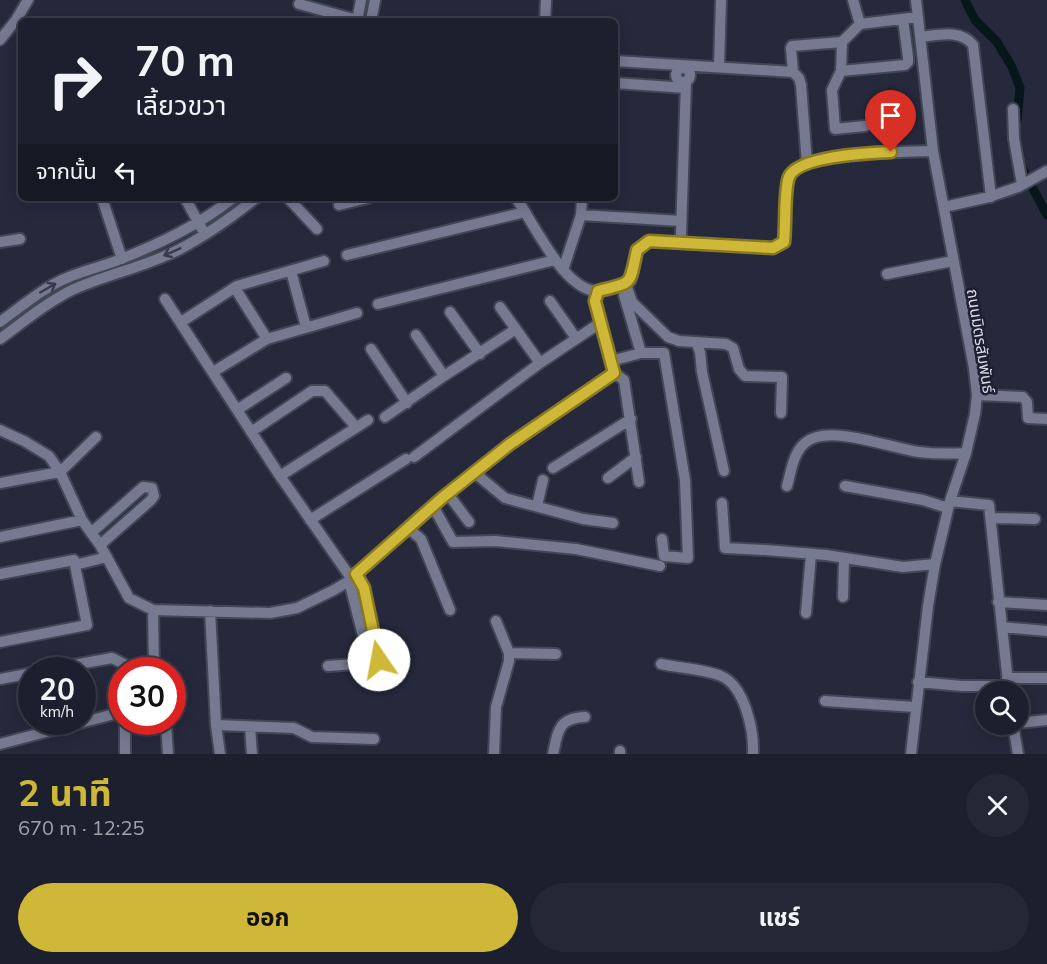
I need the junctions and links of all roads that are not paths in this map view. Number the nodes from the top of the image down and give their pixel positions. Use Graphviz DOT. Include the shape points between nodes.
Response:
graph roads {
  1 [pos="28,0"];
  2 [pos="362,0"];
  3 [pos="375,0"];
  4 [pos="546,0"];
  5 [pos="722,0"];
  6 [pos="853,0"];
  7 [pos="916,0"];
  8 [pos="299,4"];
  9 [pos="918,17"];
  10 [pos="347,18"];
  11 [pos="358,18"];
  12 [pos="372,18"];
  13 [pos="545,18"];
  14 [pos="903,19"];
  15 [pos="860,24"];
  16 [pos="921,37"];
  17 [pos="0,40"];
  18 [pos="842,42"];
  19 [pos="618,61"];
  20 [pos="719,66"];
  21 [pos="675,68"];
  22 [pos="841,71"];
  23 [pos="793,72"];
  24 [pos="689,77"];
  25 [pos="618,83"];
  26 [pos="1013,110"];
  27 [pos="865,126"];
  28 [pos="933,151"];
  29 [pos="807,164"];
  30 [pos="1043,172"];
  31 [pos="1024,183"];
  32 [pos="991,196"];
  33 [pos="103,201"];
  34 [pos="187,201"];
  35 [pos="229,201"];
  36 [pos="252,201"];
  37 [pos="291,201"];
  38 [pos="356,201"];
  39 [pos="518,201"];
  40 [pos="582,201"];
  41 [pos="339,205"];
  42 [pos="944,207"];
  43 [pos="525,212"];
  44 [pos="581,215"];
  45 [pos="681,221"];
  46 [pos="198,223"];
  47 [pos="317,229"];
  48 [pos="681,234"];
  49 [pos="204,235"];
  50 [pos="20,239"];
  51 [pos="0,242"];
  52 [pos="347,255"];
  53 [pos="122,259"];
  54 [pos="555,260"];
  55 [pos="324,261"];
  56 [pos="953,261"];
  57 [pos="563,270"];
  58 [pos="291,271"];
  59 [pos="887,274"];
  60 [pos="623,285"];
  61 [pos="235,288"];
  62 [pos="598,291"];
  63 [pos="165,299"];
  64 [pos="550,301"];
  65 [pos="378,304"];
  66 [pos="500,308"];
  67 [pos="450,312"];
  68 [pos="357,313"];
  69 [pos="0,322"];
  70 [pos="182,322"];
  71 [pos="600,323"];
  72 [pos="306,327"];
  73 [pos="516,329"];
  74 [pos="416,335"];
  75 [pos="576,338"];
  76 [pos="0,339"];
  77 [pos="267,339"];
  78 [pos="696,342"];
  79 [pos="371,349"];
  80 [pos="641,352"];
  81 [pos="480,354"];
  82 [pos="611,361"];
  83 [pos="540,363"];
  84 [pos="213,372"];
  85 [pos="614,373"];
  86 [pos="444,376"];
  87 [pos="286,378"];
  88 [pos="977,395"];
  89 [pos="407,403"];
  90 [pos="237,410"];
  91 [pos="781,413"];
  92 [pos="385,417"];
  93 [pos="631,419"];
  94 [pos="1047,419"];
  95 [pos="368,420"];
  96 [pos="356,427"];
  97 [pos="0,430"];
  98 [pos="251,432"];
  99 [pos="96,437"];
  100 [pos="966,453"];
  101 [pos="636,457"];
  102 [pos="553,468"];
  103 [pos="724,471"];
  104 [pos="60,472"];
  105 [pos="475,473"];
  106 [pos="280,476"];
  107 [pos="608,478"];
  108 [pos="543,480"];
  109 [pos="639,482"];
  110 [pos="0,483"];
  111 [pos="787,486"];
  112 [pos="845,486"];
  113 [pos="448,494"];
  114 [pos="722,502"];
  115 [pos="949,504"];
  116 [pos="537,506"];
  117 [pos="433,507"];
  118 [pos="991,518"];
  119 [pos="1035,519"];
  120 [pos="82,520"];
  121 [pos="310,520"];
  122 [pos="469,522"];
  123 [pos="613,523"];
  124 [pos="408,528"];
  125 [pos="92,533"];
  126 [pos="0,537"];
  127 [pos="662,539"];
  128 [pos="104,552"];
  129 [pos="811,554"];
  130 [pos="844,558"];
  131 [pos="74,562"];
  132 [pos="935,564"];
  133 [pos="660,566"];
  134 [pos="0,574"];
  135 [pos="352,578"];
  136 [pos="843,597"];
  137 [pos="999,602"];
  138 [pos="1047,605"];
  139 [pos="153,610"];
  140 [pos="450,610"];
  141 [pos="210,612"];
  142 [pos="806,613"];
  143 [pos="496,621"];
  144 [pos="1002,627"];
  145 [pos="1047,631"];
  146 [pos="0,642"];
  147 [pos="509,653"];
  148 [pos="556,654"];
  149 [pos="154,657"];
  150 [pos="379,660"];
  151 [pos="661,664"];
  152 [pos="327,666"];
  153 [pos="18,676"];
  154 [pos="1047,678"];
  155 [pos="0,679"];
  156 [pos="1008,681"];
  157 [pos="1029,681"];
  158 [pos="918,682"];
  159 [pos="975,686"];
  160 [pos="825,701"];
  161 [pos="915,707"];
  162 [pos="108,716"];
  163 [pos="585,717"];
  164 [pos="1047,720"];
  165 [pos="1029,722"];
  166 [pos="216,726"];
  167 [pos="250,726"];
  168 [pos="125,735"];
  169 [pos="167,735"];
  170 [pos="1015,735"];
  171 [pos="374,739"];
  172 [pos="0,744"];
  173 [pos="124,754"];
  174 [pos="168,754"];
  175 [pos="220,754"];
  176 [pos="252,754"];
  177 [pos="494,754"];
  178 [pos="553,754"];
  179 [pos="753,754"];
  180 [pos="911,754"];
  181 [pos="1018,754"];
  1 -- 17 [label="street"];
  2 -- 11 [label="street"];
  3 -- 12 [label="street"];
  4 -- 13 [label="street"];
  5 -- 20 [label="street"];
  6 -- 15 [label="street"];
  7 -- 9 [label="street, ถนนมิตรสัมพันธ์"];
  8 -- 10 [label="street"];
  9 -- 14 [label="street"];
  9 -- 16 [label="street, ถนนมิตรสัมพันธ์"];
  14 -- 15 [label="street"];
  14 -- 22 [label="street" via="908,57 905,65"];
  15 -- 18 [label="street"];
  16 -- 28 [label="street, ถนนมิตรสัมพันธ์"];
  16 -- 32 [label="street" via="960,35 974,45"];
  18 -- 22 [label="street"];
  18 -- 23 [label="street" via="792,46"];
  19 -- 21 [label="street"];
  20 -- 23 [label="street"];
  20 -- 24 [label="street"];
  21 -- 24 [label="street"];
  21 -- 24 [label="street" via="677,80"];
  22 -- 27 [label="street" via="832,90 835,129"];
  23 -- 29 [label="street" via="801,85"];
  24 -- 25 [label="street"];
  24 -- 45 [label="street"];
  26 -- 31 [label="street" via="1014,139"];
  28 -- 29 [label="street" via="877,153"];
  28 -- 42 [label="street, ถนนมิตรสัมพันธ์"];
  29 -- 60 [label="street" via="798,167 788,179 784,242 773,248 649,241 637,250 631,280"];
  30 -- 31 [label="street"];
  31 -- 32 [label="street"];
  32 -- 42 [label="street"];
  33 -- 53 [label="street"];
  34 -- 46 [label="street"];
  35 -- 46 [label="street"];
  36 -- 49 [label="street"];
  37 -- 47 [label="street"];
  38 -- 41 [label="street"];
  39 -- 43 [label="street"];
  40 -- 44 [label="street"];
  42 -- 56 [label="street, ถนนมิตรสัมพันธ์"];
  43 -- 52 [label="street"];
  43 -- 54 [label="street"];
  44 -- 45 [label="street"];
  44 -- 57 [label="street"];
  45 -- 48 [label="street"];
  46 -- 49 [label="street"];
  46 -- 53 [label="street"];
  49 -- 76 [label="street, one-way" via="179,250 74,290"];
  50 -- 51 [label="street"];
  69 -- 53 [label="street, one-way" via="68,277"];
  54 -- 57 [label="street"];
  54 -- 65 [label="street"];
  55 -- 58 [label="street"];
  56 -- 59 [label="street"];
  56 -- 88 [label="street, ถนนมิตรสัมพันธ์"];
  57 -- 62 [label="street" via="582,288"];
  58 -- 61 [label="street"];
  58 -- 72 [label="street"];
  60 -- 62 [label="street"];
  60 -- 78 [label="street" via="632,302 662,333 679,341"];
  60 -- 80 [label="street"];
  61 -- 70 [label="street"];
  61 -- 77 [label="street"];
  62 -- 71 [label="street" via="595,301"];
  63 -- 70 [label="street"];
  64 -- 75 [label="street"];
  66 -- 73 [label="street"];
  67 -- 81 [label="street"];
  68 -- 72 [label="street"];
  70 -- 84 [label="street"];
  71 -- 75 [label="street"];
  71 -- 82 [label="street"];
  72 -- 77 [label="street"];
  73 -- 81 [label="street"];
  73 -- 83 [label="street"];
  74 -- 86 [label="street"];
  75 -- 83 [label="street"];
  77 -- 84 [label="street"];
  78 -- 91 [label="street" via="729,345 745,376 782,377"];
  78 -- 103 [label="street"];
  79 -- 89 [label="street"];
  80 -- 82 [label="street"];
  80 -- 127 [label="street" via="664,353 685,480 688,558 664,556"];
  81 -- 86 [label="street"];
  82 -- 85 [label="street"];
  83 -- 121 [label="street" via="410,458"];
  84 -- 90 [label="street"];
  85 -- 93 [label="street" via="624,380"];
  85 -- 105 [label="street" via="510,444"];
  86 -- 89 [label="street"];
  87 -- 90 [label="street"];
  88 -- 94 [label="street" via="1023,397 1028,418"];
  88 -- 100 [label="street, ถนนมิตรสัมพันธ์"];
  89 -- 92 [label="street"];
  90 -- 98 [label="street"];
  93 -- 101 [label="street"];
  93 -- 102 [label="street"];
  95 -- 96 [label="street"];
  96 -- 98 [label="street" via="325,391 312,392"];
  96 -- 106 [label="street"];
  97 -- 104 [label="street" via="49,456"];
  98 -- 106 [label="street"];
  99 -- 104 [label="street"];
  100 -- 111 [label="street" via="917,452 836,435 815,437 798,451"];
  100 -- 115 [label="street, ถนนมิตรสัมพันธ์"];
  101 -- 107 [label="street"];
  101 -- 109 [label="street"];
  104 -- 110 [label="street"];
  104 -- 120 [label="street"];
  105 -- 113 [label="street"];
  105 -- 116 [label="street" via="505,498"];
  106 -- 121 [label="street"];
  108 -- 116 [label="street"];
  112 -- 115 [label="street"];
  113 -- 117 [label="street"];
  113 -- 122 [label="street"];
  114 -- 129 [label="street" via="725,549"];
  115 -- 118 [label="street" via="989,505"];
  115 -- 132 [label="street, ถนนมิตรสัมพันธ์"];
  116 -- 123 [label="street"];
  117 -- 124 [label="street"];
  117 -- 133 [label="street" via="453,542 576,549"];
  118 -- 119 [label="street"];
  118 -- 137 [label="street"];
  120 -- 125 [label="street"];
  120 -- 126 [label="street"];
  121 -- 135 [label="street"];
  124 -- 135 [label="street"];
  124 -- 140 [label="street" via="421,539"];
  125 -- 128 [label="street"];
  125 -- 128 [label="street" via="142,487 152,488 151,500"];
  128 -- 131 [label="street"];
  128 -- 139 [label="street" via="129,598"];
  129 -- 130 [label="street"];
  129 -- 142 [label="street"];
  130 -- 132 [label="street" via="903,567"];
  130 -- 136 [label="street"];
  131 -- 134 [label="street"];
  131 -- 146 [label="street" via="87,625"];
  132 -- 158 [label="street, ถนนมิตรสัมพันธ์"];
  135 -- 141 [label="street" via="297,608 270,613"];
  135 -- 150 [label="street" via="364,588"];
  135 -- 152 [label="street" via="370,663"];
  137 -- 138 [label="street"];
  137 -- 144 [label="street"];
  139 -- 141 [label="street"];
  139 -- 149 [label="street"];
  141 -- 166 [label="street"];
  143 -- 147 [label="street"];
  144 -- 145 [label="street"];
  144 -- 156 [label="street"];
  147 -- 148 [label="street"];
  147 -- 177 [label="street" via="496,707"];
  151 -- 179 [label="street" via="722,676 734,686 754,737"];
  153 -- 155 [label="street"];
  154 -- 157 [label="street"];
  158 -- 159 [label="street"];
  158 -- 161 [label="street, ถนนมิตรสัมพันธ์"];
  160 -- 161 [label="street"];
  161 -- 180 [label="street, ถนนมิตรสัมพันธ์"];
  162 -- 172 [label="street"];
  163 -- 178 [label="street" via="567,720 558,729"];
  164 -- 165 [label="street"];
  166 -- 167 [label="street"];
  166 -- 175 [label="street"];
  167 -- 171 [label="street" via="294,728 312,737"];
  167 -- 176 [label="street"];
  168 -- 173 [label="street"];
  169 -- 174 [label="street"];
  170 -- 181 [label="street"];
}
